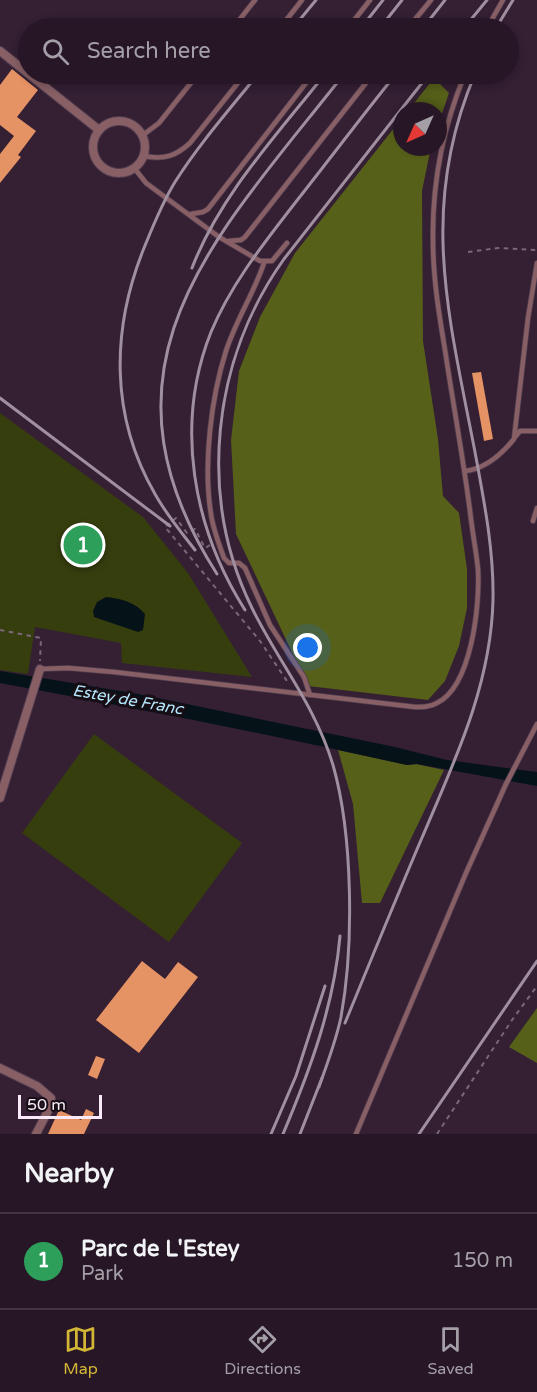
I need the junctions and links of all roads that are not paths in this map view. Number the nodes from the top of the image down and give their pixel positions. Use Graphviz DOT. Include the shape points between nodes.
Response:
graph roads {
  1 [pos="255,0"];
  2 [pos="302,0"];
  3 [pos="370,0"];
  4 [pos="431,0"];
  5 [pos="503,0"];
  6 [pos="241,18"];
  7 [pos="288,18"];
  8 [pos="356,18"];
  9 [pos="416,18"];
  10 [pos="493,18"];
  11 [pos="0,51"];
  12 [pos="18,65"];
  13 [pos="41,84"];
  14 [pos="190,84"];
  15 [pos="237,84"];
  16 [pos="305,84"];
  17 [pos="365,84"];
  18 [pos="461,84"];
  19 [pos="99,130"];
  20 [pos="143,135"];
  21 [pos="144,156"];
  22 [pos="135,169"];
  23 [pos="189,214"];
  24 [pos="229,242"];
  25 [pos="287,243"];
  26 [pos="264,263"];
  27 [pos="537,263"];
  28 [pos="537,431"];
  29 [pos="514,439"];
  30 [pos="465,471"];
  31 [pos="537,508"];
  32 [pos="533,521"];
  33 [pos="38,673"];
  34 [pos="310,695"];
  35 [pos="537,724"];
  36 [pos="0,798"];
  37 [pos="0,1068"];
  38 [pos="36,1134"];
  39 [pos="356,1134"];
  1 -- 6 [label="lane"];
  2 -- 7 [label="lane"];
  3 -- 8 [label="lane"];
  4 -- 9 [label="lane"];
  5 -- 10 [label="lane"];
  11 -- 12 [label="street"];
  13 -- 19 [label="street"];
  14 -- 20 [label="lane" via="159,123"];
  15 -- 21 [label="lane" via="181,151 167,158"];
  16 -- 23 [label="lane" via="208,208"];
  17 -- 24 [label="lane" via="245,237"];
  18 -- 30 [label="lane" via="441,152 433,242 436,297"];
  19 -- 20 [label="street" via="122,121"];
  19 -- 22 [label="street" via="92,146 103,168 119,174"];
  20 -- 21 [label="street"];
  21 -- 22 [label="street"];
  22 -- 23 [label="lane" via="146,183"];
  23 -- 24 [label="lane"];
  24 -- 26 [label="lane"];
  25 -- 26 [label="lane" via="272,261"];
  26 -- 34 [label="lane" via="226,351 215,396 210,442 211,515 226,561 244,568 270,626 304,677"];
  27 -- 29 [label="lane"];
  28 -- 29 [label="lane" via="520,431"];
  29 -- 30 [label="lane" via="484,466"];
  30 -- 34 [label="lane" via="478,570 477,611 468,657 451,689 440,702 428,707"];
  31 -- 32 [label="lane"];
  33 -- 34 [label="lane" via="68,668"];
  33 -- 36 [label="street"];
  35 -- 39 [label="lane" via="466,873"];
  37 -- 38 [label="street" via="37,1086 51,1098"];
}
